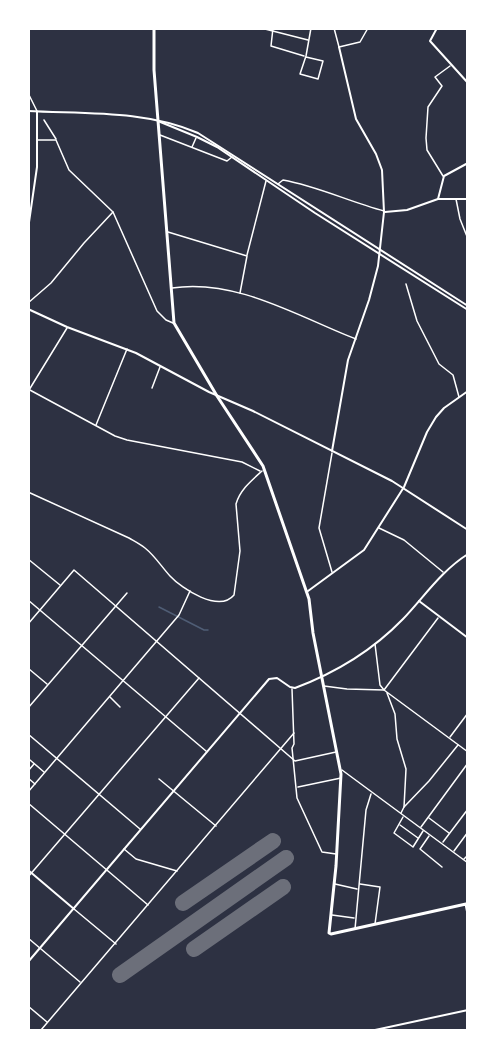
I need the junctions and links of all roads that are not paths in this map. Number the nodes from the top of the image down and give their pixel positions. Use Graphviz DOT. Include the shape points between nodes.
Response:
graph roads {
  1 [pos="154,28"];
  2 [pos="261,28"];
  3 [pos="311,28"];
  4 [pos="334,28"];
  5 [pos="368,28"];
  6 [pos="437,28"];
  7 [pos="273,30"];
  8 [pos="309,40"];
  9 [pos="339,47"];
  10 [pos="306,57"];
  11 [pos="451,65"];
  12 [pos="468,83"];
  13 [pos="28,93"];
  14 [pos="28,111"];
  15 [pos="37,112"];
  16 [pos="44,120"];
  17 [pos="158,121"];
  18 [pos="159,134"];
  19 [pos="197,137"];
  20 [pos="38,140"];
  21 [pos="56,140"];
  22 [pos="192,148"];
  23 [pos="232,157"];
  24 [pos="468,162"];
  25 [pos="444,176"];
  26 [pos="267,180"];
  27 [pos="277,184"];
  28 [pos="456,198"];
  29 [pos="438,199"];
  30 [pos="468,199"];
  31 [pos="113,212"];
  32 [pos="384,212"];
  33 [pos="28,229"];
  34 [pos="168,232"];
  35 [pos="468,239"];
  36 [pos="380,253"];
  37 [pos="247,256"];
  38 [pos="406,284"];
  39 [pos="171,289"];
  40 [pos="240,294"];
  41 [pos="28,303"];
  42 [pos="468,308"];
  43 [pos="28,309"];
  44 [pos="174,323"];
  45 [pos="67,327"];
  46 [pos="356,339"];
  47 [pos="127,349"];
  48 [pos="160,366"];
  49 [pos="152,388"];
  50 [pos="29,389"];
  51 [pos="213,389"];
  52 [pos="468,391"];
  53 [pos="210,393"];
  54 [pos="218,396"];
  55 [pos="460,398"];
  56 [pos="225,399"];
  57 [pos="223,404"];
  58 [pos="95,426"];
  59 [pos="332,451"];
  60 [pos="264,472"];
  61 [pos="404,487"];
  62 [pos="28,492"];
  63 [pos="379,528"];
  64 [pos="468,530"];
  65 [pos="468,554"];
  66 [pos="29,560"];
  67 [pos="332,572"];
  68 [pos="444,572"];
  69 [pos="60,586"];
  70 [pos="191,590"];
  71 [pos="308,591"];
  72 [pos="127,592"];
  73 [pos="28,600"];
  74 [pos="419,601"];
  75 [pos="115,606"];
  76 [pos="40,610"];
  77 [pos="439,617"];
  78 [pos="28,624"];
  79 [pos="468,638"];
  80 [pos="157,642"];
  81 [pos="375,644"];
  82 [pos="82,645"];
  83 [pos="29,669"];
  84 [pos="321,675"];
  85 [pos="200,678"];
  86 [pos="123,680"];
  87 [pos="48,685"];
  88 [pos="324,686"];
  89 [pos="292,688"];
  90 [pos="384,690"];
  91 [pos="387,692"];
  92 [pos="109,697"];
  93 [pos="120,707"];
  94 [pos="28,708"];
  95 [pos="240,713"];
  96 [pos="468,713"];
  97 [pos="166,716"];
  98 [pos="294,733"];
  99 [pos="28,734"];
  100 [pos="449,738"];
  101 [pos="458,745"];
  102 [pos="282,748"];
  103 [pos="207,752"];
  104 [pos="338,752"];
  105 [pos="468,752"];
  106 [pos="57,759"];
  107 [pos="30,760"];
  108 [pos="295,761"];
  109 [pos="34,764"];
  110 [pos="468,764"];
  111 [pos="341,770"];
  112 [pos="28,771"];
  113 [pos="45,773"];
  114 [pos="28,778"];
  115 [pos="342,778"];
  116 [pos="159,779"];
  117 [pos="35,784"];
  118 [pos="297,787"];
  119 [pos="28,792"];
  120 [pos="174,792"];
  121 [pos="372,793"];
  122 [pos="99,794"];
  123 [pos="28,803"];
  124 [pos="404,807"];
  125 [pos="468,809"];
  126 [pos="402,815"];
  127 [pos="428,817"];
  128 [pos="399,824"];
  129 [pos="216,826"];
  130 [pos="420,828"];
  131 [pos="141,830"];
  132 [pos="424,831"];
  133 [pos="468,832"];
  134 [pos="65,834"];
  135 [pos="450,834"];
  136 [pos="430,835"];
  137 [pos="418,838"];
  138 [pos="442,844"];
  139 [pos="123,849"];
  140 [pos="453,852"];
  141 [pos="336,854"];
  142 [pos="468,855"];
  143 [pos="464,860"];
  144 [pos="468,863"];
  145 [pos="442,867"];
  146 [pos="106,869"];
  147 [pos="28,870"];
  148 [pos="178,871"];
  149 [pos="32,873"];
  150 [pos="28,877"];
  151 [pos="334,884"];
  152 [pos="359,884"];
  153 [pos="358,889"];
  154 [pos="466,904"];
  155 [pos="148,905"];
  156 [pos="74,909"];
  157 [pos="468,914"];
  158 [pos="331,915"];
  159 [pos="355,918"];
  160 [pos="375,924"];
  161 [pos="355,929"];
  162 [pos="28,938"];
  163 [pos="116,944"];
  164 [pos="40,948"];
  165 [pos="28,962"];
  166 [pos="81,983"];
  167 [pos="28,1006"];
  168 [pos="468,1010"];
  169 [pos="48,1023"];
  170 [pos="41,1030"];
  171 [pos="375,1030"];
  1 -- 17 [label="main road"];
  2 -- 7 [label="street"];
  3 -- 8 [label="street"];
  4 -- 9 [label="street"];
  5 -- 9 [label="street" via="360,42"];
  6 -- 11 [label="street" via="430,41"];
  7 -- 8 [label="street"];
  7 -- 10 [label="street" via="271,46"];
  8 -- 10 [label="street"];
  9 -- 32 [label="street" via="356,119 382,170"];
  10 -- 10 [label="street" via="300,74 318,79 323,61"];
  11 -- 12 [label="street"];
  11 -- 25 [label="street" via="435,77 442,86 428,107 426,138 428,150"];
  13 -- 15 [label="street"];
  14 -- 15 [label="street"];
  15 -- 17 [label="street"];
  15 -- 20 [label="street"];
  16 -- 21 [label="street"];
  17 -- 18 [label="main road"];
  17 -- 19 [label="street"];
  17 -- 27 [label="street" via="209,139"];
  18 -- 22 [label="street"];
  18 -- 34 [label="main road"];
  19 -- 22 [label="street"];
  19 -- 23 [label="street"];
  20 -- 21 [label="street"];
  20 -- 33 [label="street"];
  21 -- 31 [label="street" via="69,170"];
  22 -- 23 [label="street" via="227,161"];
  23 -- 26 [label="street"];
  24 -- 25 [label="street"];
  25 -- 29 [label="street"];
  26 -- 36 [label="street"];
  26 -- 37 [label="street"];
  27 -- 32 [label="street" via="283,180 305,184"];
  27 -- 36 [label="street"];
  28 -- 29 [label="street"];
  28 -- 30 [label="street"];
  28 -- 35 [label="street" via="459,219"];
  29 -- 32 [label="street" via="401,211"];
  31 -- 41 [label="street" via="51,283"];
  31 -- 44 [label="street" via="158,311"];
  32 -- 36 [label="street"];
  34 -- 37 [label="street"];
  34 -- 39 [label="main road"];
  36 -- 42 [label="street"];
  36 -- 46 [label="street"];
  37 -- 40 [label="street"];
  38 -- 55 [label="street" via="422,331 439,364 453,375"];
  39 -- 40 [label="street" via="203,286"];
  39 -- 44 [label="main road"];
  40 -- 46 [label="street"];
  43 -- 45 [label="street"];
  44 -- 51 [label="main road"];
  45 -- 47 [label="street"];
  45 -- 50 [label="street"];
  46 -- 59 [label="street" via="348,360"];
  47 -- 48 [label="street"];
  47 -- 58 [label="street"];
  48 -- 49 [label="street"];
  48 -- 53 [label="street"];
  50 -- 58 [label="street"];
  51 -- 53 [label="main road"];
  51 -- 54 [label="main road"];
  52 -- 55 [label="street"];
  53 -- 54 [label="street"];
  54 -- 56 [label="street"];
  54 -- 57 [label="main road"];
  55 -- 61 [label="street" via="436,417"];
  56 -- 57 [label="main road"];
  56 -- 59 [label="street"];
  57 -- 60 [label="main road"];
  58 -- 60 [label="street" via="127,440 242,462"];
  59 -- 61 [label="street"];
  59 -- 67 [label="street" via="319,528"];
  60 -- 70 [label="street" via="247,484 236,504 240,551 234,595 218,603"];
  60 -- 71 [label="main road"];
  61 -- 63 [label="street"];
  61 -- 64 [label="street"];
  62 -- 70 [label="street" via="129,538"];
  63 -- 67 [label="street" via="359,554"];
  63 -- 68 [label="street" via="404,540"];
  65 -- 68 [label="street"];
  66 -- 69 [label="street"];
  67 -- 71 [label="street"];
  68 -- 74 [label="street"];
  69 -- 75 [label="street" via="74,570"];
  69 -- 76 [label="street"];
  70 -- 80 [label="street"];
  71 -- 84 [label="main road"];
  72 -- 75 [label="street"];
  73 -- 76 [label="street"];
  74 -- 77 [label="street"];
  74 -- 81 [label="street"];
  75 -- 80 [label="street"];
  75 -- 82 [label="street"];
  76 -- 78 [label="street"];
  76 -- 82 [label="street"];
  77 -- 79 [label="street"];
  77 -- 90 [label="street"];
  80 -- 85 [label="street"];
  80 -- 86 [label="street"];
  81 -- 84 [label="street"];
  81 -- 90 [label="street"];
  82 -- 86 [label="street"];
  82 -- 87 [label="street"];
  83 -- 87 [label="street"];
  84 -- 88 [label="main road"];
  84 -- 89 [label="street"];
  85 -- 95 [label="street"];
  85 -- 97 [label="street"];
  86 -- 92 [label="street"];
  86 -- 97 [label="street"];
  87 -- 94 [label="street"];
  88 -- 90 [label="street"];
  88 -- 104 [label="main road"];
  89 -- 95 [label="street" via="277,678 269,679"];
  89 -- 98 [label="street"];
  90 -- 91 [label="street"];
  91 -- 100 [label="street"];
  91 -- 124 [label="street" via="406,769"];
  92 -- 93 [label="street"];
  92 -- 106 [label="street"];
  95 -- 102 [label="street"];
  95 -- 103 [label="street"];
  96 -- 100 [label="street"];
  97 -- 103 [label="street"];
  97 -- 122 [label="street"];
  98 -- 102 [label="street"];
  98 -- 108 [label="street"];
  99 -- 106 [label="street"];
  100 -- 101 [label="street"];
  101 -- 105 [label="street"];
  101 -- 124 [label="street"];
  102 -- 108 [label="street"];
  102 -- 129 [label="street"];
  103 -- 120 [label="street"];
  104 -- 108 [label="street"];
  104 -- 111 [label="main road"];
  106 -- 113 [label="street"];
  106 -- 122 [label="street"];
  107 -- 109 [label="street"];
  108 -- 118 [label="street"];
  109 -- 112 [label="street"];
  109 -- 113 [label="street"];
  110 -- 127 [label="street"];
  111 -- 115 [label="main road"];
  111 -- 121 [label="street"];
  113 -- 117 [label="street"];
  114 -- 117 [label="street"];
  115 -- 118 [label="street"];
  115 -- 141 [label="main road"];
  116 -- 120 [label="street"];
  117 -- 119 [label="street"];
  118 -- 141 [label="street" via="297,798 322,852"];
  120 -- 129 [label="street"];
  120 -- 131 [label="street"];
  121 -- 126 [label="street"];
  121 -- 152 [label="street" via="366,810"];
  122 -- 131 [label="street"];
  122 -- 134 [label="street"];
  123 -- 134 [label="street"];
  124 -- 126 [label="street"];
  125 -- 135 [label="street"];
  126 -- 128 [label="street"];
  126 -- 130 [label="street"];
  127 -- 130 [label="street"];
  127 -- 135 [label="street"];
  128 -- 137 [label="street"];
  128 -- 137 [label="street" via="394,832 413,847"];
  129 -- 148 [label="street"];
  130 -- 132 [label="street"];
  131 -- 139 [label="street"];
  132 -- 136 [label="street"];
  132 -- 137 [label="street"];
  133 -- 140 [label="street"];
  134 -- 146 [label="street"];
  134 -- 149 [label="street"];
  135 -- 138 [label="street"];
  136 -- 138 [label="street"];
  136 -- 145 [label="street" via="420,849"];
  138 -- 140 [label="street"];
  139 -- 146 [label="street"];
  139 -- 148 [label="street" via="136,859"];
  140 -- 143 [label="street"];
  141 -- 151 [label="main road"];
  142 -- 143 [label="street"];
  143 -- 144 [label="street"];
  146 -- 155 [label="street"];
  146 -- 156 [label="street"];
  147 -- 149 [label="street"];
  148 -- 155 [label="street"];
  149 -- 150 [label="street"];
  149 -- 156 [label="street"];
  151 -- 153 [label="street"];
  151 -- 158 [label="main road"];
  152 -- 153 [label="street"];
  152 -- 160 [label="street" via="380,887"];
  153 -- 159 [label="street"];
  154 -- 157 [label="main road"];
  154 -- 160 [label="main road"];
  155 -- 163 [label="street"];
  156 -- 163 [label="street"];
  156 -- 164 [label="street"];
  158 -- 159 [label="street"];
  158 -- 161 [label="main road" via="329,933"];
  159 -- 161 [label="street"];
  160 -- 161 [label="main road"];
  162 -- 164 [label="street"];
  163 -- 166 [label="street"];
  164 -- 165 [label="street"];
  164 -- 166 [label="street"];
  166 -- 169 [label="street"];
  167 -- 169 [label="street"];
  168 -- 171 [label="street"];
  169 -- 170 [label="street"];
}
